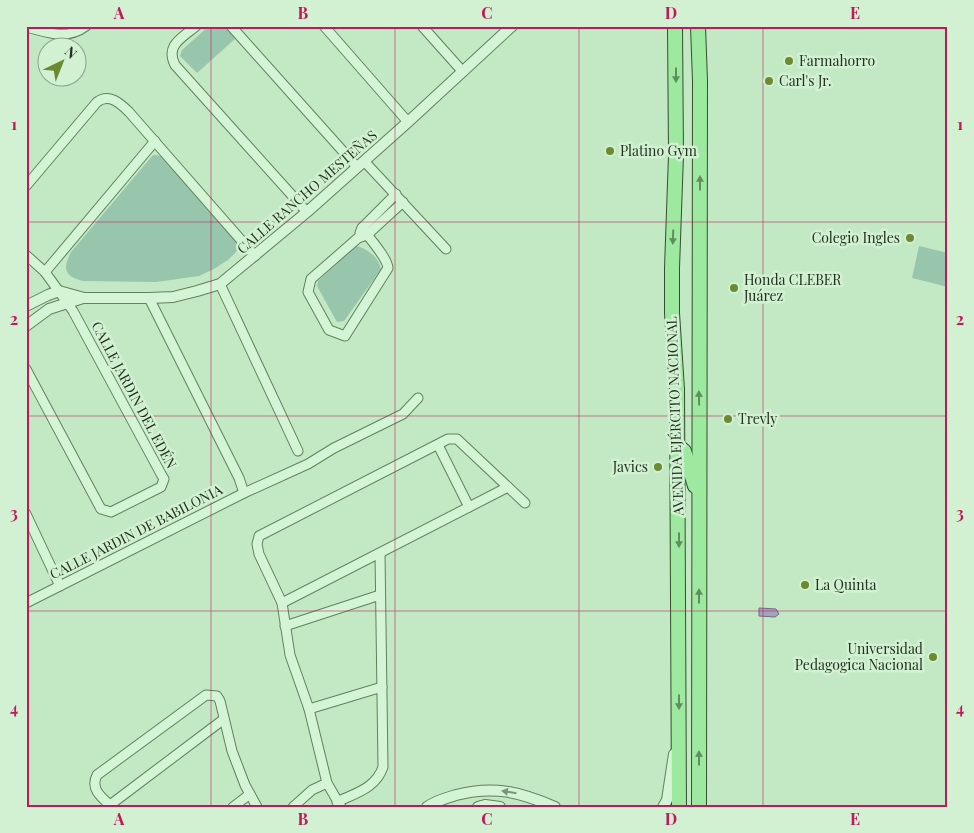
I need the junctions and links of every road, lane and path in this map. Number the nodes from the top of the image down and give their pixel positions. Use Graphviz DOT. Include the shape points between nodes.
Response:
graph roads {
  1 [pos="86,26"];
  2 [pos="196,26"];
  3 [pos="231,26"];
  4 [pos="324,26"];
  5 [pos="422,26"];
  6 [pos="512,26"];
  7 [pos="676,26"];
  8 [pos="698,26"];
  9 [pos="26,27"];
  10 [pos="463,72"];
  11 [pos="408,122"];
  12 [pos="155,141"];
  13 [pos="360,164"];
  14 [pos="26,186"];
  15 [pos="396,194"];
  16 [pos="403,202"];
  17 [pos="307,212"];
  18 [pos="362,234"];
  19 [pos="446,249"];
  20 [pos="26,256"];
  21 [pos="255,256"];
  22 [pos="45,272"];
  23 [pos="220,284"];
  24 [pos="59,291"];
  25 [pos="84,298"];
  26 [pos="149,298"];
  27 [pos="67,303"];
  28 [pos="26,306"];
  29 [pos="26,326"];
  30 [pos="26,369"];
  31 [pos="677,390"];
  32 [pos="418,398"];
  33 [pos="700,430"];
  34 [pos="677,444"];
  35 [pos="438,445"];
  36 [pos="298,451"];
  37 [pos="508,487"];
  38 [pos="244,493"];
  39 [pos="699,494"];
  40 [pos="525,504"];
  41 [pos="469,507"];
  42 [pos="26,514"];
  43 [pos="380,553"];
  44 [pos="60,586"];
  45 [pos="380,595"];
  46 [pos="26,603"];
  47 [pos="282,603"];
  48 [pos="286,626"];
  49 [pos="382,687"];
  50 [pos="308,709"];
  51 [pos="224,718"];
  52 [pos="679,739"];
  53 [pos="327,783"];
  54 [pos="483,789"];
  55 [pos="250,794"];
  56 [pos="339,805"];
  57 [pos="111,806"];
  58 [pos="482,806"];
  59 [pos="233,807"];
  60 [pos="257,807"];
  61 [pos="293,807"];
  62 [pos="427,807"];
  63 [pos="500,807"];
  64 [pos="555,807"];
  65 [pos="663,807"];
  66 [pos="679,807"];
  67 [pos="699,807"];
  1 -- 9 [label="street" via="72,34 61,35"];
  2 -- 17 [label="street" via="174,44 171,55 175,65"];
  3 -- 13 [label="street"];
  4 -- 11 [label="street"];
  5 -- 10 [label="street"];
  6 -- 10 [label="street, CALLE RANCHO MESTEÑAS"];
  7 -- 31 [label="main road, AVENIDA EJÉRCITO NACIONAL, one-way" via="672,313"];
  33 -- 8 [label="main road, AVENIDA EJÉRCITO NACIONAL, one-way"];
  10 -- 11 [label="street, CALLE RANCHO MESTEÑAS"];
  11 -- 13 [label="street, CALLE RANCHO MESTEÑAS"];
  12 -- 14 [label="street" via="122,105 102,99"];
  12 -- 21 [label="street"];
  12 -- 22 [label="street"];
  13 -- 15 [label="street"];
  13 -- 17 [label="street, CALLE RANCHO MESTEÑAS"];
  15 -- 16 [label="street"];
  15 -- 18 [label="street"];
  16 -- 18 [label="street"];
  16 -- 19 [label="street"];
  17 -- 21 [label="street, CALLE RANCHO MESTEÑAS"];
  18 -- 18 [label="street" via="311,279 308,288 329,330 345,336 388,268 387,262"];
  20 -- 22 [label="street, CALLE JARDIN DEL EDÉN"];
  21 -- 23 [label="street, CALLE RANCHO MESTEÑAS"];
  22 -- 24 [label="street, CALLE JARDIN DEL EDÉN"];
  23 -- 26 [label="street, CALLE RANCHO MESTEÑAS" via="181,295"];
  23 -- 36 [label="street"];
  24 -- 25 [label="street, CALLE RANCHO MESTEÑAS"];
  24 -- 27 [label="street, CALLE JARDIN DEL EDÉN"];
  24 -- 28 [label="street"];
  25 -- 26 [label="street, CALLE RANCHO MESTEÑAS"];
  25 -- 27 [label="street, CALLE RANCHO MESTEÑAS"];
  26 -- 38 [label="street, CALLE JARDIN DE BABILONIA"];
  27 -- 29 [label="street, CALLE RANCHO MESTEÑAS" via="49,309"];
  27 -- 30 [label="street, CALLE JARDIN DEL EDÉN" via="164,479 161,487 111,512 101,509"];
  31 -- 33 [label="main road" via="682,424 690,431"];
  31 -- 34 [label="main road, AVENIDA EJÉRCITO NACIONAL"];
  32 -- 38 [label="street" via="404,414"];
  33 -- 39 [label="main road, AVENIDA EJÉRCITO NACIONAL"];
  34 -- 39 [label="main road" via="684,451"];
  34 -- 52 [label="main road, AVENIDA EJÉRCITO NACIONAL, one-way"];
  35 -- 37 [label="street" via="448,439 457,440"];
  35 -- 41 [label="street"];
  35 -- 47 [label="street" via="259,536 259,554"];
  37 -- 40 [label="street"];
  37 -- 41 [label="street"];
  38 -- 44 [label="street, CALLE JARDIN DE BABILONIA"];
  67 -- 39 [label="main road, AVENIDA EJÉRCITO NACIONAL, one-way"];
  41 -- 43 [label="street"];
  42 -- 44 [label="street"];
  43 -- 45 [label="street"];
  43 -- 47 [label="street"];
  44 -- 46 [label="street, CALLE JARDIN DE BABILONIA"];
  45 -- 48 [label="street"];
  45 -- 49 [label="street"];
  47 -- 48 [label="street"];
  48 -- 50 [label="street" via="290,655"];
  49 -- 50 [label="street"];
  49 -- 56 [label="street" via="383,767 380,777"];
  50 -- 53 [label="street"];
  51 -- 55 [label="street" via="232,751"];
  51 -- 57 [label="street"];
  51 -- 57 [label="street" via="217,696 206,695 97,775 93,781 95,789"];
  52 -- 65 [label="street"];
  52 -- 66 [label="main road, AVENIDA EJÉRCITO NACIONAL"];
  53 -- 56 [label="street"];
  53 -- 61 [label="street" via="312,790"];
  54 -- 58 [label="street"];
  54 -- 62 [label="street" via="446,798"];
  64 -- 54 [label="street, one-way" via="516,793"];
  55 -- 59 [label="street"];
  55 -- 60 [label="street"];
  58 -- 63 [label="street"];
}
